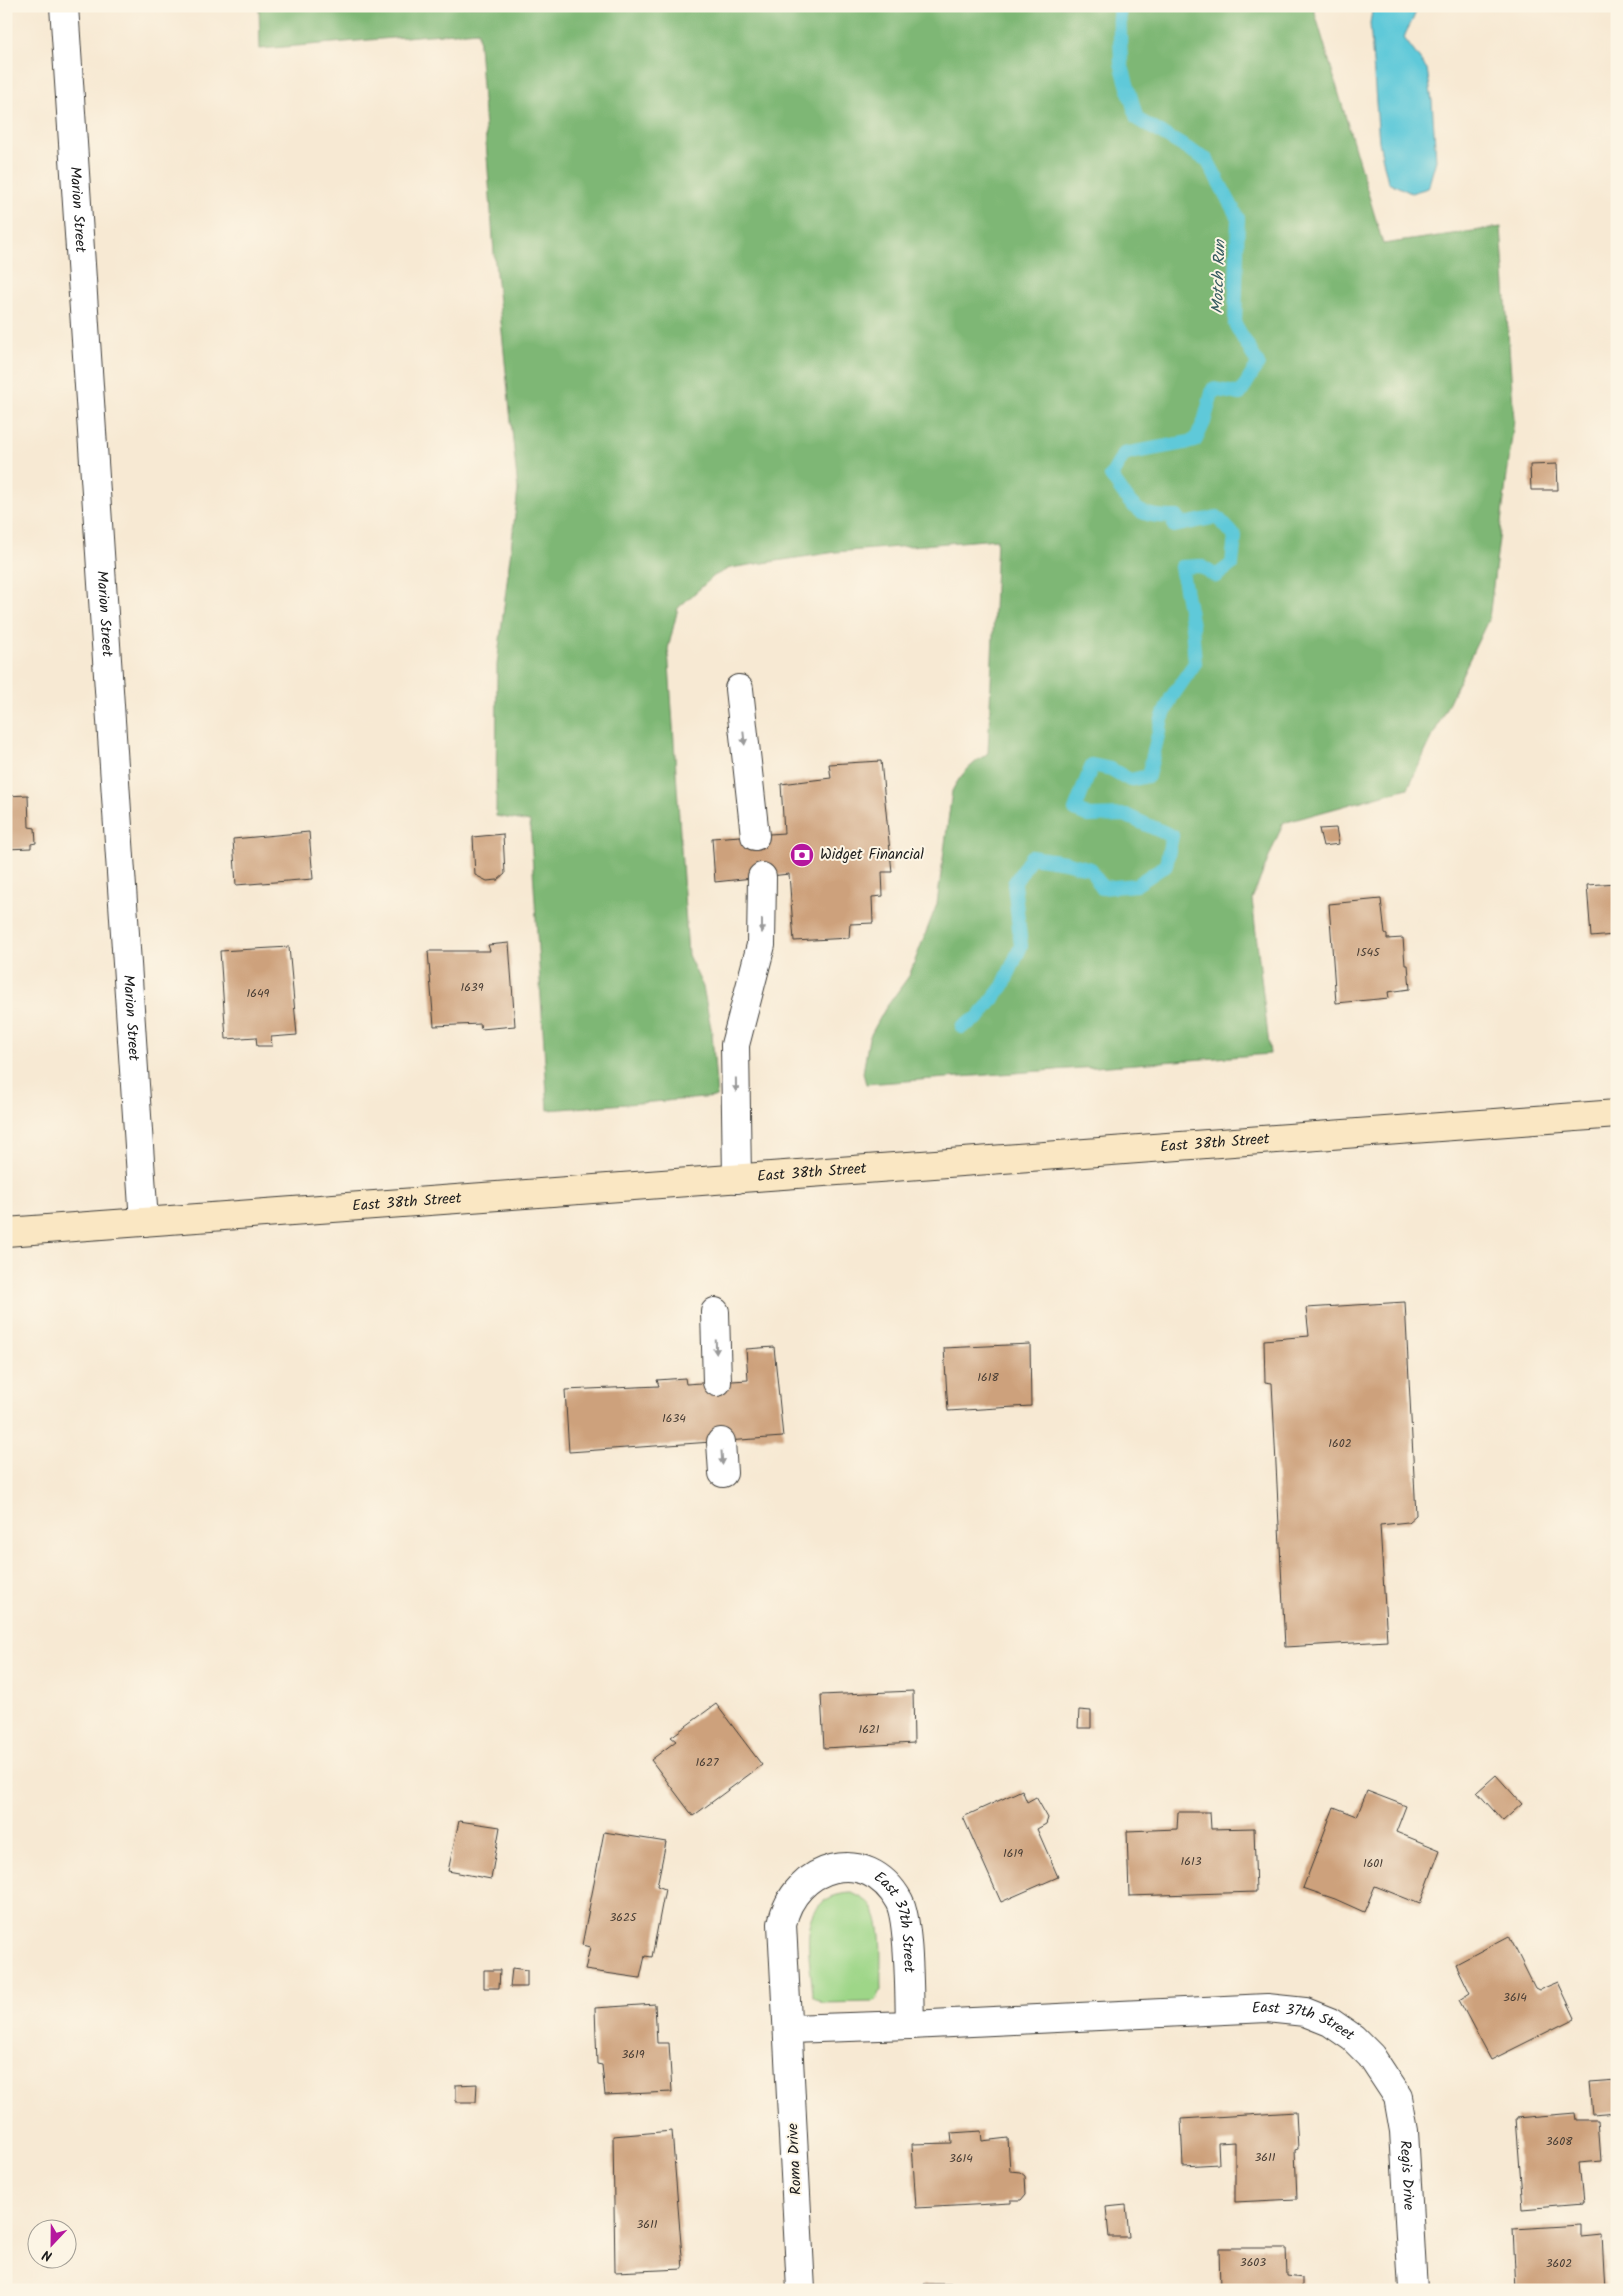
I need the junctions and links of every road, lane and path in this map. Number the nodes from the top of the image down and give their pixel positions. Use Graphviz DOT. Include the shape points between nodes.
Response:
graph roads {
  1 [pos="64,6"];
  2 [pos="738,689"];
  3 [pos="755,836"];
  4 [pos="762,877"];
  5 [pos="1617,1114"];
  6 [pos="737,1178"];
  7 [pos="144,1222"];
  8 [pos="6,1232"];
  9 [pos="715,1312"];
  10 [pos="717,1382"];
  11 [pos="721,1442"];
  12 [pos="723,1474"];
  13 [pos="910,2025"];
  14 [pos="788,2029"];
  15 [pos="1379,2068"];
  16 [pos="801,2290"];
  17 [pos="1413,2290"];
  1 -- 7 [label="street, Marion Street"];
  2 -- 3 [label="street, one-way"];
  4 -- 6 [label="street, one-way" via="762,945 735,1045"];
  5 -- 6 [label="main road, East 38th Street"];
  6 -- 7 [label="main road, East 38th Street"];
  7 -- 8 [label="main road, East 38th Street"];
  9 -- 10 [label="street, one-way"];
  11 -- 12 [label="street, one-way"];
  13 -- 14 [label="street, East 37th Street"];
  13 -- 14 [label="street, East 37th Street" via="906,1932 900,1902 887,1884 869,1871 833,1867 817,1873 803,1884 785,1909 782,1924"];
  13 -- 15 [label="street, East 37th Street" via="1267,2008 1306,2012 1330,2022 1353,2038"];
  14 -- 16 [label="street, Roma Drive"];
  15 -- 17 [label="street, Regis Drive" via="1398,2097 1404,2131"];
}
